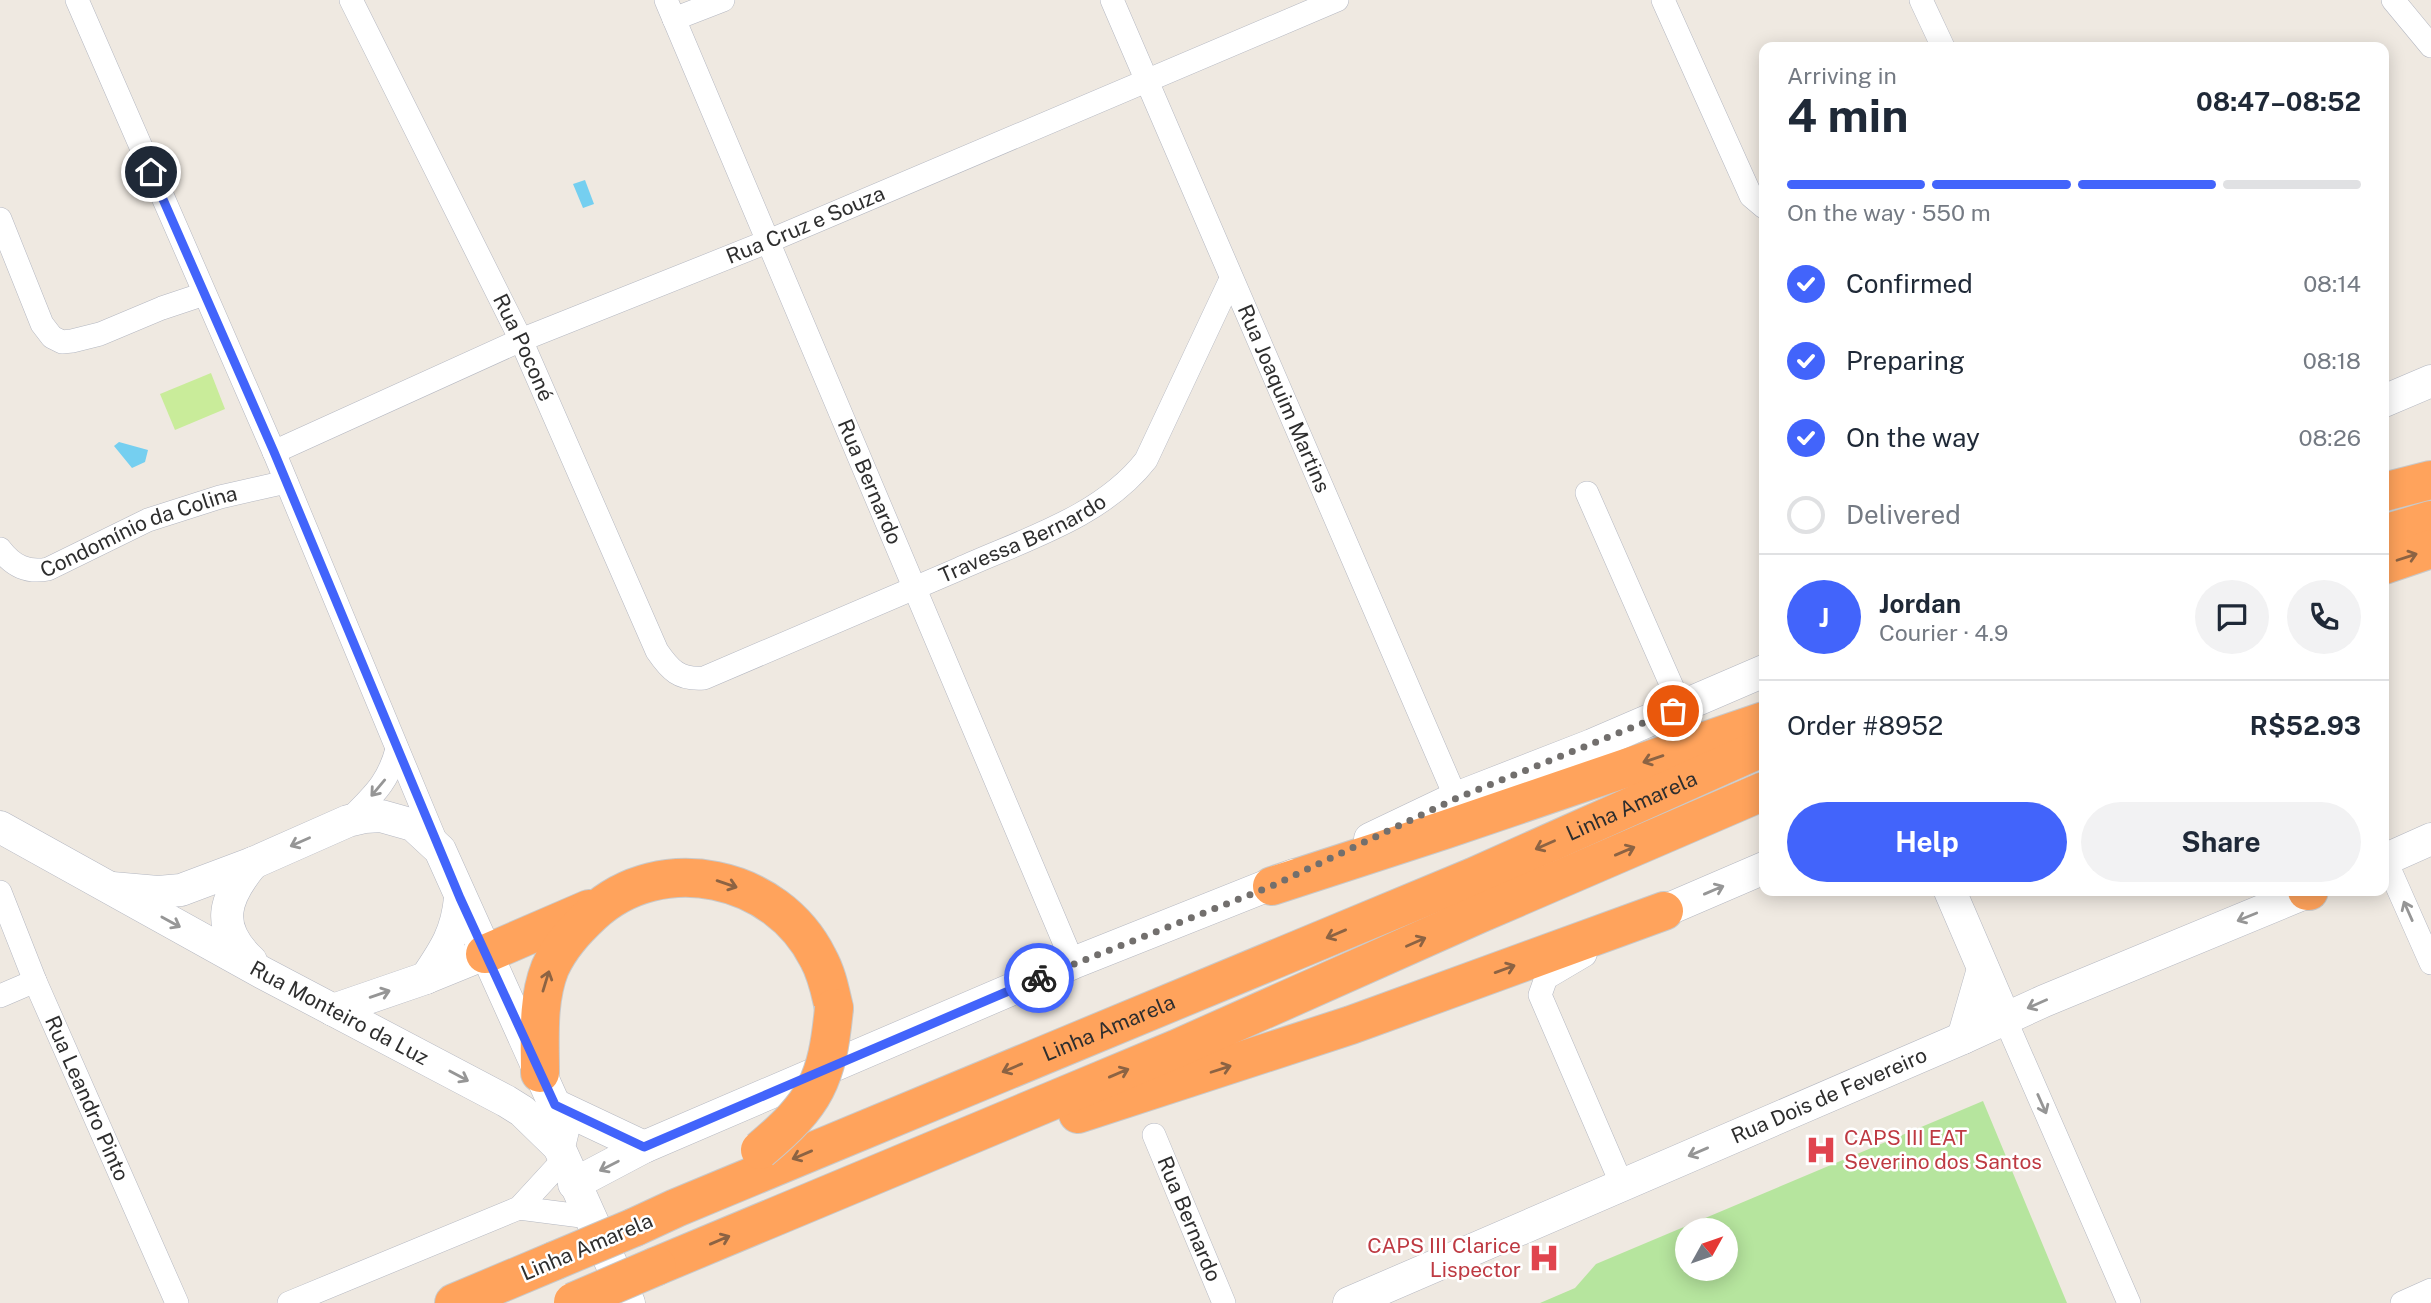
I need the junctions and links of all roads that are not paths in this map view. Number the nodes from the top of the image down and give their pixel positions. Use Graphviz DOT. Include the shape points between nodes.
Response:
graph roads {
  1 [pos="77,0"];
  2 [pos="351,0"];
  3 [pos="723,0"];
  4 [pos="1112,0"];
  5 [pos="1337,0"];
  6 [pos="1663,0"];
  7 [pos="1921,0"];
  8 [pos="2393,0"];
  9 [pos="670,10"];
  10 [pos="1941,42"];
  11 [pos="2431,47"];
  12 [pos="1145,80"];
  13 [pos="1759,203"];
  14 [pos="0,219"];
  15 [pos="769,241"];
  16 [pos="1231,279"];
  17 [pos="204,294"];
  18 [pos="521,340"];
  19 [pos="2431,381"];
  20 [pos="2389,399"];
  21 [pos="274,452"];
  22 [pos="2431,480"];
  23 [pos="286,482"];
  24 [pos="2389,491"];
  25 [pos="1587,493"];
  26 [pos="2431,520"];
  27 [pos="2389,533"];
  28 [pos="0,549"];
  29 [pos="2431,549"];
  30 [pos="2389,563"];
  31 [pos="915,588"];
  32 [pos="1759,673"];
  33 [pos="704,678"];
  34 [pos="1681,707"];
  35 [pos="1759,722"];
  36 [pos="397,749"];
  37 [pos="1759,749"];
  38 [pos="1759,793"];
  39 [pos="1457,798"];
  40 [pos="348,821"];
  41 [pos="4,837"];
  42 [pos="2431,839"];
  43 [pos="440,850"];
  44 [pos="2389,858"];
  45 [pos="253,863"];
  46 [pos="1759,870"];
  47 [pos="2389,871"];
  48 [pos="1272,886"];
  49 [pos="112,888"];
  50 [pos="0,892"];
  51 [pos="1952,896"];
  52 [pos="2297,896"];
  53 [pos="460,898"];
  54 [pos="605,903"];
  55 [pos="1664,911"];
  56 [pos="485,954"];
  57 [pos="1073,963"];
  58 [pos="2431,963"];
  59 [pos="1983,968"];
  60 [pos="263,973"];
  61 [pos="426,978"];
  62 [pos="35,981"];
  63 [pos="0,996"];
  64 [pos="333,1010"];
  65 [pos="2005,1019"];
  66 [pos="1963,1038"];
  67 [pos="547,1089"];
  68 [pos="1154,1135"];
  69 [pos="644,1147"];
  70 [pos="565,1163"];
  71 [pos="897,1165"];
  72 [pos="1622,1185"];
  73 [pos="519,1208"];
  74 [pos="676,1208"];
  75 [pos="589,1217"];
  76 [pos="2431,1290"];
  77 [pos="572,1302"];
  78 [pos="177,1303"];
  79 [pos="289,1303"];
  80 [pos="454,1303"];
  81 [pos="629,1303"];
  82 [pos="1224,1303"];
  83 [pos="1349,1303"];
  84 [pos="2129,1303"];
  85 [pos="2402,1303"];
  1 -- 17 [label="street"];
  2 -- 18 [label="street, Rua Poconé"];
  3 -- 9 [label="street"];
  4 -- 12 [label="street, Rua Joaquim Martins"];
  5 -- 12 [label="street, Rua Cruz e Souza"];
  6 -- 13 [label="street" via="1751,197"];
  7 -- 10 [label="street"];
  8 -- 11 [label="street"];
  9 -- 15 [label="street, Rua Bernardo"];
  12 -- 15 [label="street, Rua Cruz e Souza"];
  12 -- 16 [label="street, Rua Joaquim Martins"];
  14 -- 17 [label="street" via="42,324 51,337 62,342 100,334"];
  15 -- 18 [label="street, Rua Cruz e Souza"];
  15 -- 31 [label="street, Rua Bernardo"];
  16 -- 31 [label="street, Travessa Bernardo" via="1155,443 1133,476 1070,520"];
  16 -- 39 [label="street, Rua Joaquim Martins"];
  17 -- 21 [label="street"];
  18 -- 21 [label="street, Rua Cruz e Souza"];
  18 -- 33 [label="street, Rua Poconé" via="657,651 679,674 688,679"];
  19 -- 20 [label="street"];
  21 -- 23 [label="street"];
  22 -- 24 [label="highway"];
  23 -- 28 [label="street, Condomínio da Colina" via="148,520 48,569 16,566"];
  23 -- 36 [label="street"];
  25 -- 34 [label="street"];
  26 -- 27 [label="highway"];
  30 -- 29 [label="highway, one-way"];
  31 -- 33 [label="street, Travessa Bernardo"];
  31 -- 57 [label="street, Rua Bernardo"];
  32 -- 34 [label="street"];
  34 -- 39 [label="street"];
  35 -- 48 [label="highway, one-way"];
  36 -- 40 [label="street, one-way" via="384,782"];
  36 -- 43 [label="street"];
  37 -- 74 [label="highway, Linha Amarela, one-way" via="1474,877"];
  71 -- 38 [label="highway, Linha Amarela, one-way" via="1176,1049"];
  39 -- 48 [label="street"];
  40 -- 43 [label="street, Rua Monteiro da Luz" via="373,816 396,819 413,825"];
  40 -- 45 [label="street, Rua Monteiro da Luz, one-way"];
  41 -- 49 [label="street, Rua Monteiro da Luz"];
  42 -- 44 [label="street"];
  43 -- 53 [label="street"];
  45 -- 49 [label="street, Rua Monteiro da Luz" via="181,890"];
  45 -- 60 [label="street" via="232,892 228,924 237,948"];
  55 -- 46 [label="street, one-way"];
  58 -- 47 [label="street, one-way"];
  48 -- 57 [label="street"];
  49 -- 60 [label="street, Rua Monteiro da Luz, one-way"];
  50 -- 62 [label="street, Rua Leandro Pinto"];
  51 -- 59 [label="street"];
  52 -- 65 [label="street, Rua Dois de Fevereiro, one-way"];
  53 -- 56 [label="street"];
  53 -- 61 [label="street" via="450,943"];
  54 -- 56 [label="highway"];
  67 -- 54 [label="highway, one-way" via="540,1014 544,986 573,932"];
  54 -- 74 [label="highway, one-way, bridge" via="648,882 672,877 719,880 747,891 799,929 817,955 834,1008 826,1063 800,1114 760,1150"];
  71 -- 55 [label="highway, one-way" via="1217,1070"];
  55 -- 72 [label="street" via="1552,974 1540,995"];
  56 -- 61 [label="street"];
  56 -- 67 [label="street"];
  57 -- 69 [label="street"];
  59 -- 65 [label="street"];
  59 -- 66 [label="street"];
  60 -- 64 [label="street, Rua Monteiro da Luz"];
  64 -- 61 [label="street, one-way"];
  62 -- 63 [label="street"];
  62 -- 78 [label="street, Rua Leandro Pinto"];
  64 -- 70 [label="street, Rua Monteiro da Luz, one-way" via="514,1105 534,1121"];
  65 -- 66 [label="street, Rua Dois de Fevereiro"];
  65 -- 84 [label="street, one-way"];
  66 -- 72 [label="street, Rua Dois de Fevereiro, one-way"];
  67 -- 69 [label="street"];
  67 -- 70 [label="street" via="564,1126"];
  68 -- 82 [label="street, Rua Bernardo"];
  69 -- 70 [label="street, one-way"];
  70 -- 73 [label="street"];
  70 -- 75 [label="street"];
  77 -- 71 [label="highway, Linha Amarela, one-way, bridge"];
  72 -- 83 [label="street, Rua Dois de Fevereiro"];
  73 -- 75 [label="street"];
  73 -- 79 [label="street"];
  74 -- 80 [label="highway, Linha Amarela, bridge"];
  75 -- 81 [label="street"];
  76 -- 85 [label="street"];
}
